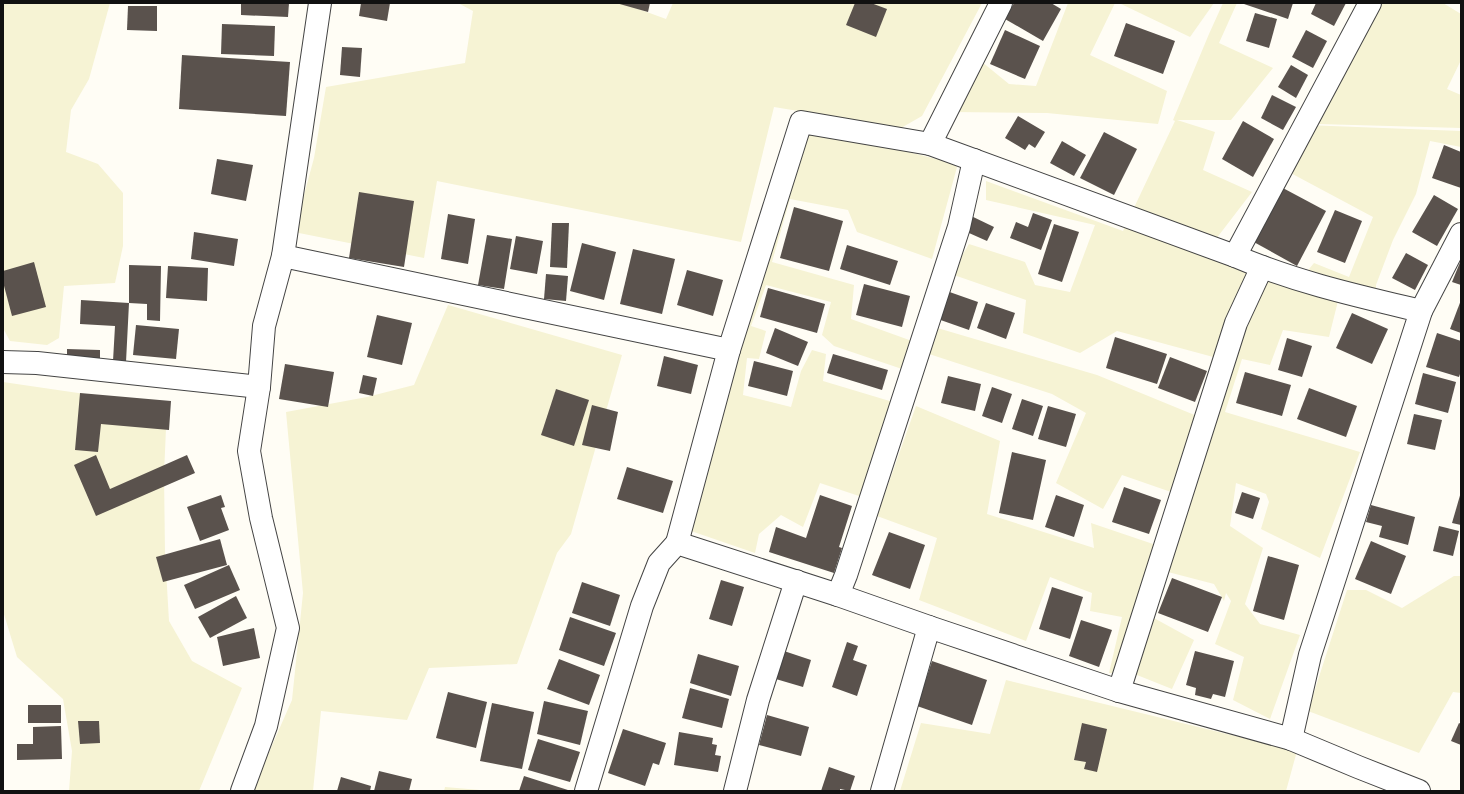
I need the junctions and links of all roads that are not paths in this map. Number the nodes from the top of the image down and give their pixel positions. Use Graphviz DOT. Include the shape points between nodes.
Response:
graph roads {
  1 [pos="320,3"];
  2 [pos="1001,3"];
  3 [pos="1370,3"];
  4 [pos="930,144"];
  5 [pos="974,160"];
  6 [pos="1461,234"];
  7 [pos="283,256"];
  8 [pos="1235,256"];
  9 [pos="1262,268"];
  10 [pos="1420,311"];
  11 [pos="729,350"];
  12 [pos="3,362"];
  13 [pos="259,387"];
  14 [pos="677,543"];
  15 [pos="796,581"];
  16 [pos="838,595"];
  17 [pos="929,626"];
  18 [pos="1119,691"];
  19 [pos="1291,739"];
  20 [pos="242,791"];
  21 [pos="586,791"];
  22 [pos="735,791"];
  23 [pos="882,791"];
  24 [pos="1419,791"];
  1 -- 7 [label="street"];
  2 -- 4 [label="street"];
  3 -- 8 [label="street"];
  4 -- 5 [label="street"];
  4 -- 11 [label="street" via="801,122"];
  5 -- 8 [label="street"];
  5 -- 16 [label="street" via="959,227"];
  6 -- 10 [label="street"];
  7 -- 11 [label="street"];
  7 -- 13 [label="street" via="264,326"];
  8 -- 9 [label="street"];
  9 -- 10 [label="street" via="1339,292"];
  9 -- 18 [label="street" via="1236,323"];
  10 -- 19 [label="street" via="1310,655"];
  11 -- 14 [label="street"];
  12 -- 13 [label="street" via="37,363"];
  13 -- 20 [label="street" via="249,451 261,518 288,628 266,726"];
  14 -- 15 [label="street"];
  14 -- 21 [label="street" via="659,563 642,606"];
  15 -- 16 [label="street"];
  15 -- 22 [label="street" via="758,700"];
  16 -- 17 [label="street"];
  17 -- 18 [label="street"];
  17 -- 23 [label="street"];
  18 -- 19 [label="street"];
  19 -- 24 [label="street"];
}
